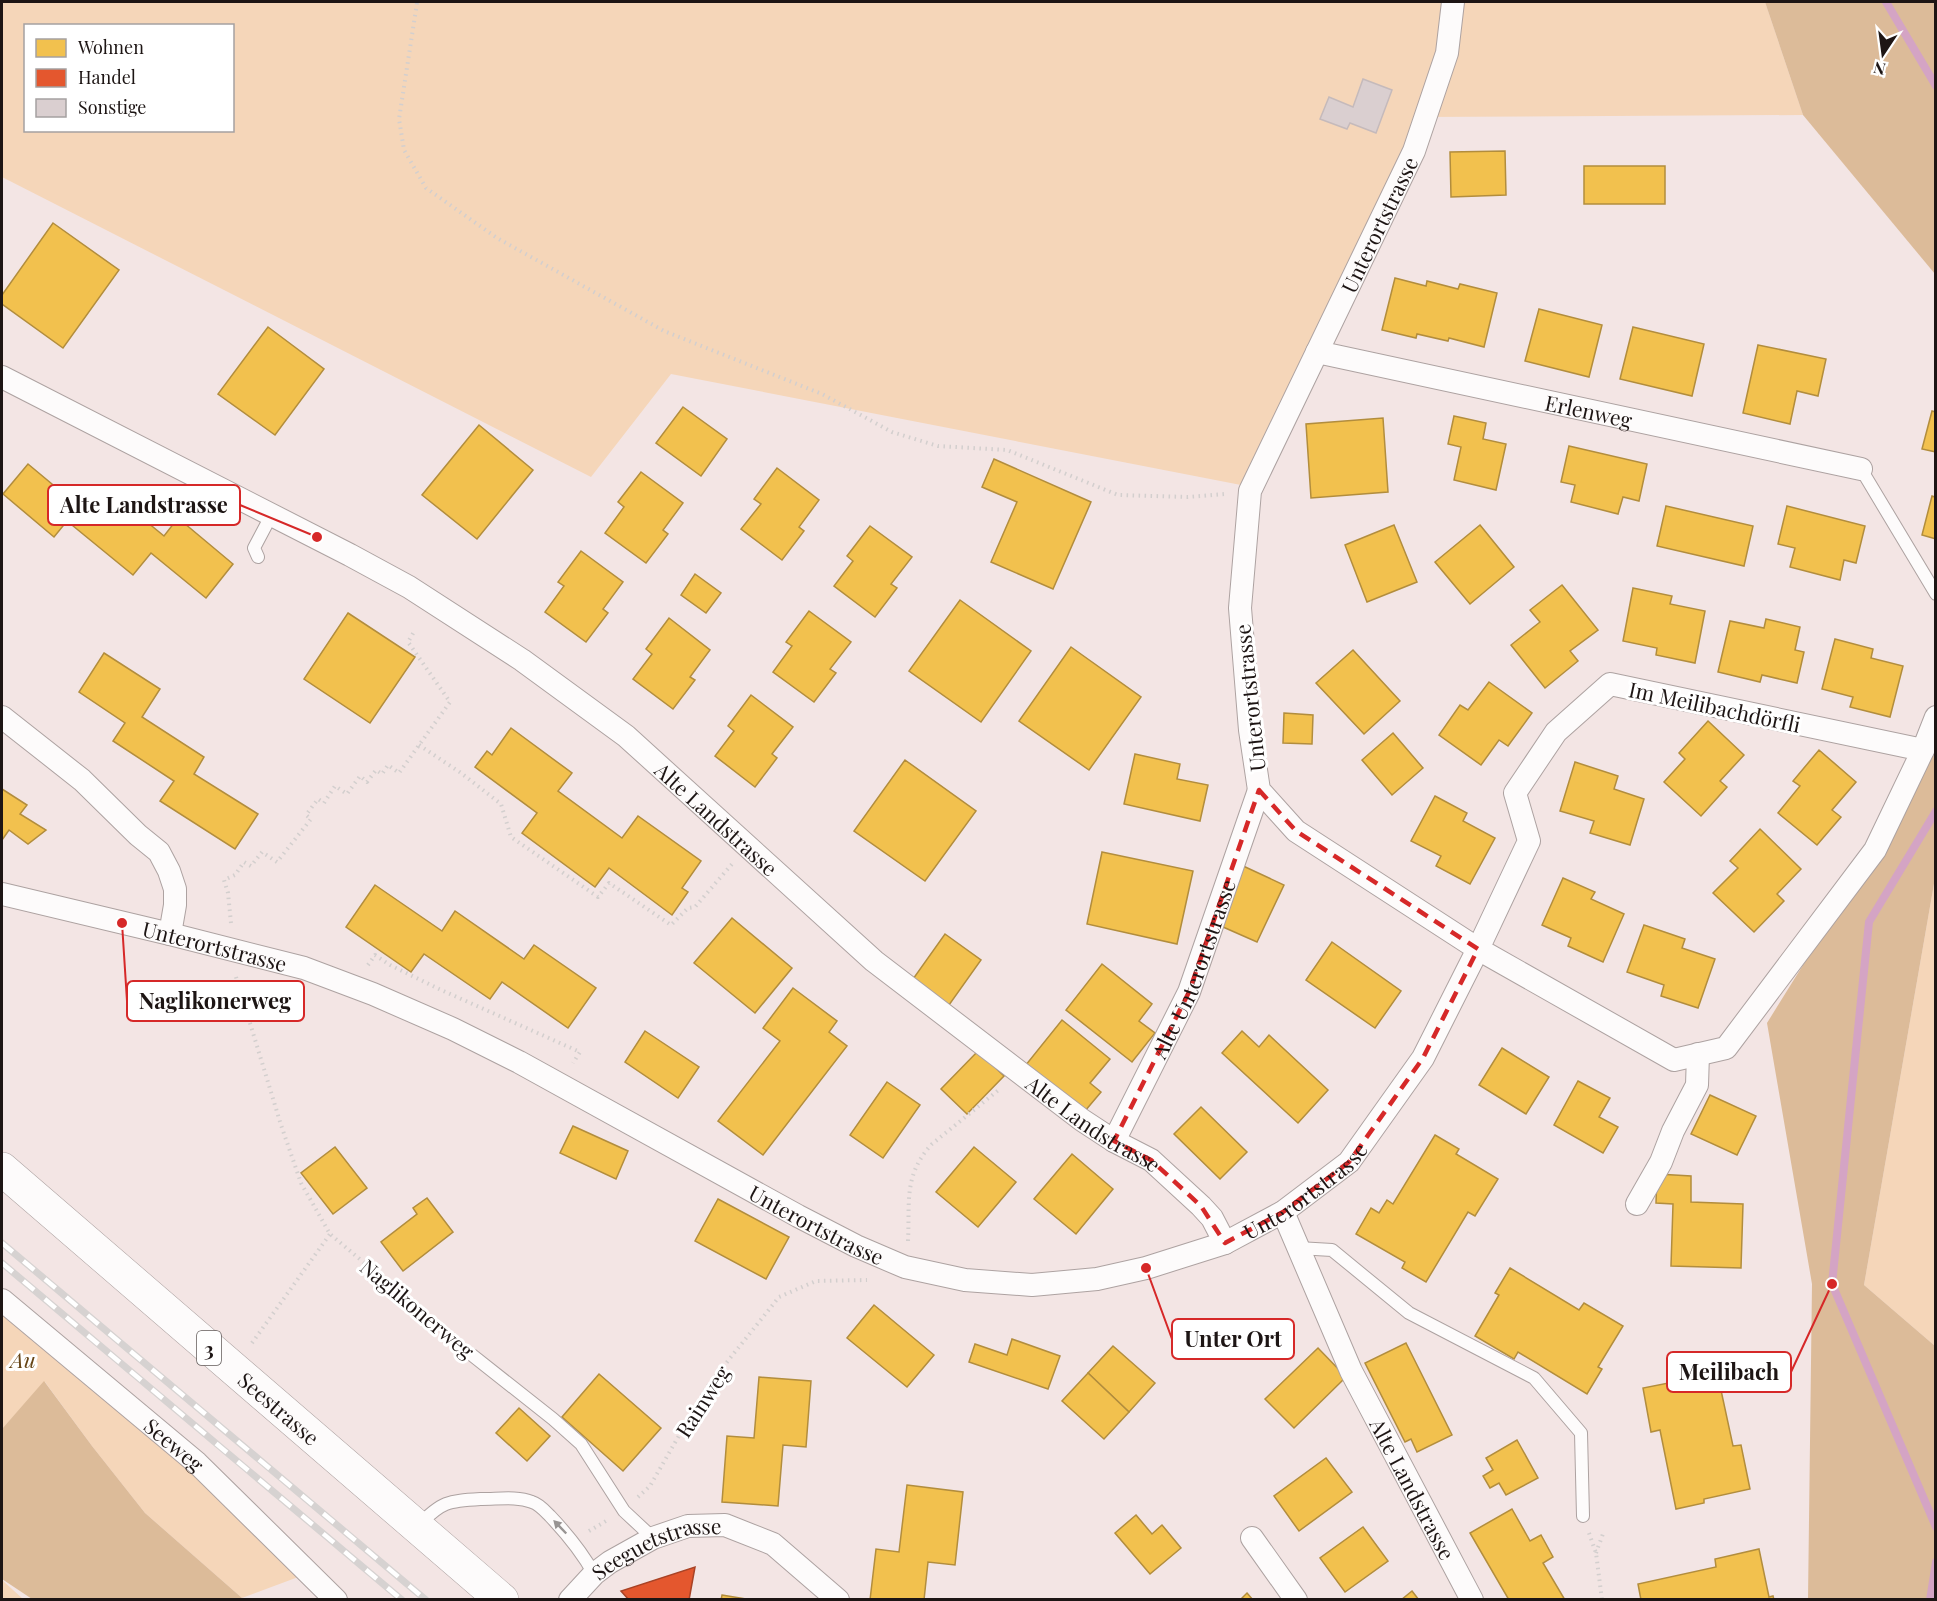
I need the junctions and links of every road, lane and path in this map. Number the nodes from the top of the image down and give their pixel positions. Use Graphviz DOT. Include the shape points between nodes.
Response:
graph roads {
  1 [pos="1453,2"];
  2 [pos="417,3"];
  3 [pos="1317,352"];
  4 [pos="2,377"];
  5 [pos="1861,470"];
  6 [pos="1250,491"];
  7 [pos="273,514"];
  8 [pos="258,557"];
  9 [pos="1935,594"];
  10 [pos="415,630"];
  11 [pos="2,717"];
  12 [pos="1935,717"];
  13 [pos="420,745"];
  14 [pos="1923,750"];
  15 [pos="1259,790"];
  16 [pos="728,869"];
  17 [pos="2,894"];
  18 [pos="231,925"];
  19 [pos="170,934"];
  20 [pos="1478,948"];
  21 [pos="366,969"];
  22 [pos="236,976"];
  23 [pos="580,1052"];
  24 [pos="1698,1054"];
  25 [pos="1020,1073"];
  26 [pos="1114,1141"];
  27 [pos="2,1169"];
  28 [pos="1637,1204"];
  29 [pos="1283,1212"];
  30 [pos="909,1230"];
  31 [pos="330,1234"];
  32 [pos="1225,1243"];
  33 [pos="1298,1248"];
  34 [pos="842,1280"];
  35 [pos="2,1300"];
  36 [pos="472,1355"];
  37 [pos="234,1370"];
  38 [pos="624,1511"];
  39 [pos="1583,1516"];
  40 [pos="417,1527"];
  41 [pos="1604,1531"];
  42 [pos="653,1538"];
  43 [pos="1252,1538"];
  44 [pos="574,1542"];
  45 [pos="1596,1553"];
  46 [pos="594,1574"];
  47 [pos="493,1597"];
  48 [pos="336,1599"];
  49 [pos="570,1599"];
  50 [pos="838,1599"];
  51 [pos="1296,1599"];
  52 [pos="1472,1599"];
  53 [pos="1602,1599"];
  1 -- 3 [label="street, Unterortstrasse" via="1447,53 1414,151"];
  2 -- 6 [label="path" via="399,119 404,150 426,188 497,238 664,331 822,394 892,432 938,446 1007,450 1118,495 1188,497"];
  3 -- 5 [label="street, Erlenweg"];
  3 -- 6 [label="street, Unterortstrasse"];
  4 -- 7 [label="street, Alte Landstrasse"];
  5 -- 9 [label="lane"];
  6 -- 15 [label="street, Unterortstrasse" via="1240,608"];
  7 -- 8 [label="lane" via="254,548"];
  7 -- 25 [label="street, Alte Landstrasse" via="409,587 522,660 626,736 874,961"];
  10 -- 13 [label="path" via="408,642 450,702"];
  11 -- 19 [label="street" via="82,780 159,852 175,889"];
  12 -- 14 [label="street"];
  13 -- 16 [label="path" via="501,804 511,837 598,897 609,883 671,925 688,908 695,907"];
  13 -- 18 [label="path" via="399,773 388,765 382,774 376,770 367,782 360,776 347,794 335,786 324,803 318,799 306,815 311,819 277,862 262,852 251,866 244,862 235,875 224,880"];
  14 -- 20 [label="street, Im Meilibachdörfli" via="1610,684 1556,732 1515,793 1529,841"];
  14 -- 24 [label="street" via="1875,850 1726,1048"];
  15 -- 20 [label="street, Unterortstrasse" via="1296,831"];
  15 -- 26 [label="street, Alte Unterortstrasse" via="1189,992"];
  17 -- 19 [label="street, Unterortstrasse"];
  19 -- 32 [label="street, Unterortstrasse" via="303,968 453,1029 798,1216 905,1267 965,1280 1032,1285 1097,1279"];
  20 -- 24 [label="street" via="1674,1060"];
  20 -- 29 [label="street, Unterortstrasse" via="1423,1058 1349,1162"];
  21 -- 23 [label="path" via="375,955 439,989"];
  22 -- 31 [label="path, Naglikonerweg" via="301,1183"];
  24 -- 28 [label="street" via="1697,1085"];
  25 -- 26 [label="street, Alte Landstrasse"];
  25 -- 30 [label="path" via="924,1152 912,1173"];
  26 -- 32 [label="street, Alte Landstrasse" via="1150,1160 1201,1206"];
  27 -- 37 [label="main road, Seestrasse / 3"];
  29 -- 32 [label="street, Unterortstrasse"];
  29 -- 33 [label="street, Alte Landstrasse"];
  31 -- 36 [label="path, Naglikonerweg"];
  31 -- 37 [label="path"];
  33 -- 39 [label="lane" via="1332,1250 1409,1312 1534,1378 1581,1433"];
  33 -- 52 [label="street, Alte Landstrasse" via="1351,1371"];
  34 -- 38 [label="path, Rainweg" via="816,1281 779,1297 707,1387 650,1486"];
  35 -- 48 [label="street, Seeweg" via="196,1463"];
  36 -- 38 [label="lane, Naglikonerweg" via="581,1444"];
  37 -- 40 [label="main road, Seestrasse / 3"];
  38 -- 42 [label="lane, Naglikonerweg"];
  38 -- 44 [label="path, Rainweg"];
  39 -- 45 [label="path"];
  44 -- 40 [label="lane, one-way" via="534,1502 511,1498 452,1500 435,1508"];
  40 -- 47 [label="main road, Seestrasse / 3"];
  41 -- 45 [label="path"];
  42 -- 46 [label="street, Seeguetstrasse"];
  42 -- 50 [label="street, Seeguetstrasse" via="688,1526 725,1525 773,1544"];
  43 -- 51 [label="street"];
  44 -- 46 [label="lane"];
  45 -- 53 [label="path"];
  46 -- 49 [label="street, Seeguetstrasse"];
}
